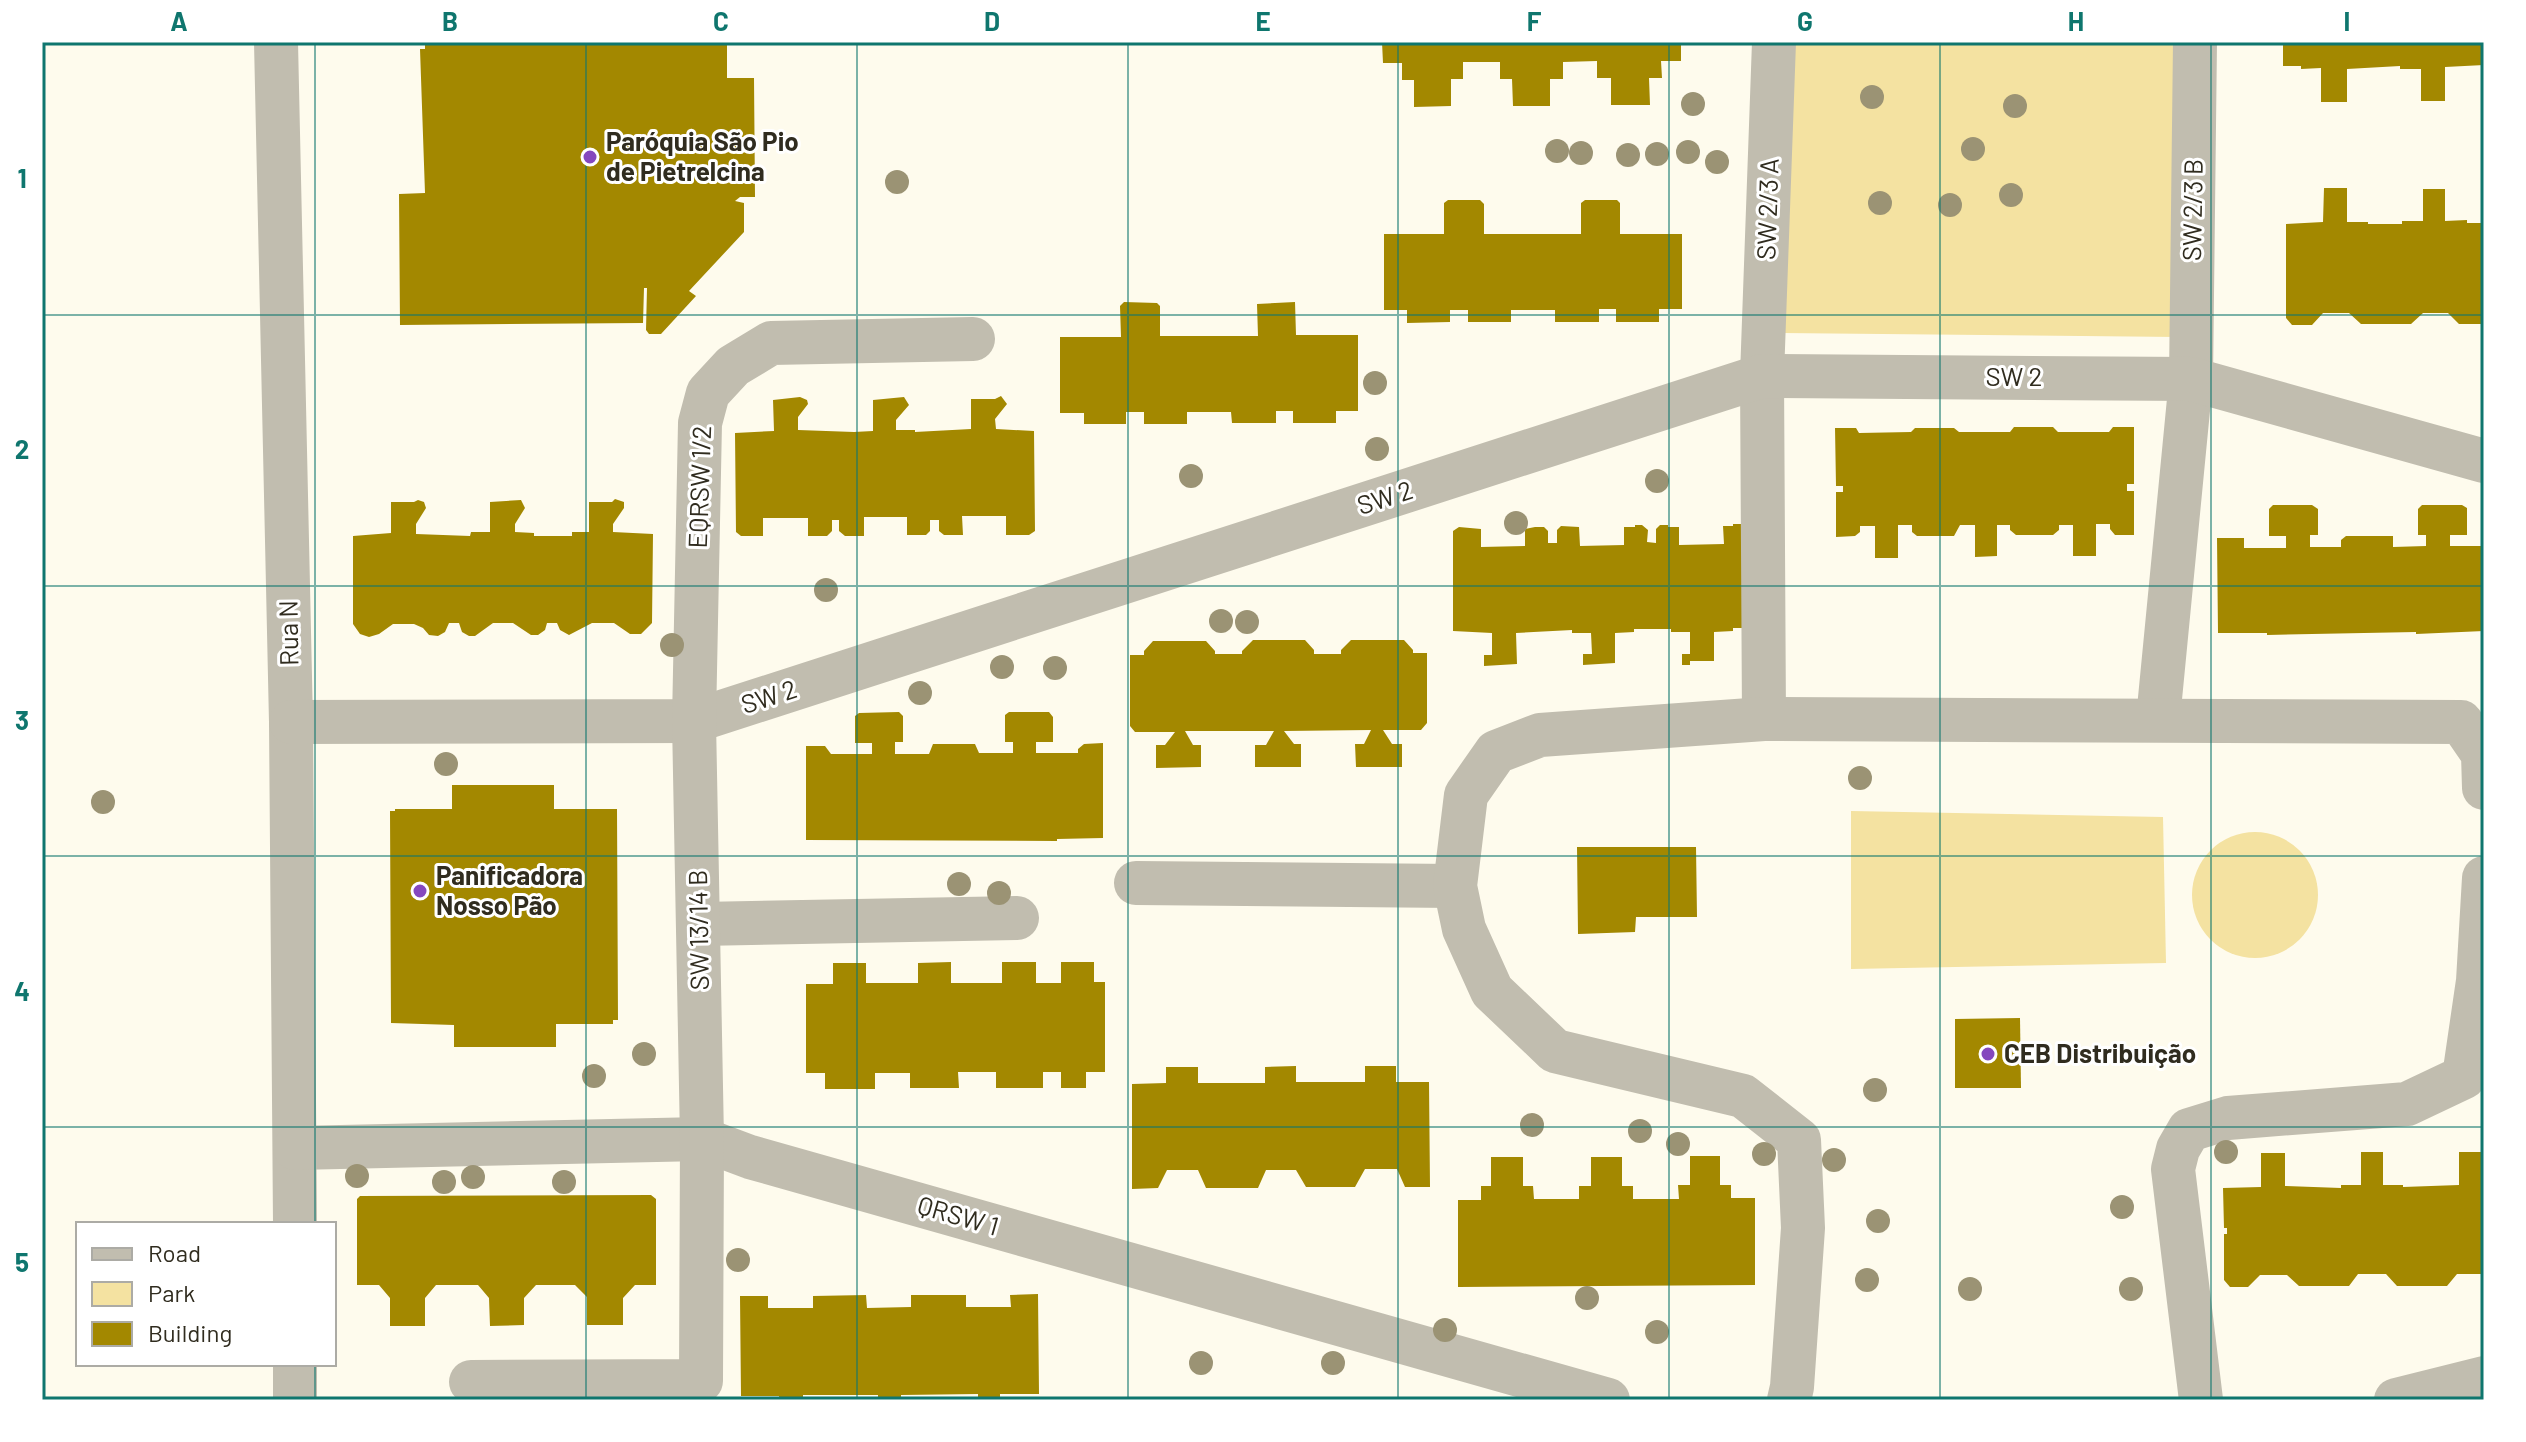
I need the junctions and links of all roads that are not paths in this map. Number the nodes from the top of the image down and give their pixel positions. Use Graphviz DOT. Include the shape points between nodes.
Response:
graph roads {
  1 [pos="276,42"];
  2 [pos="1774,42"];
  3 [pos="2195,42"];
  4 [pos="973,339"];
  5 [pos="1762,376"];
  6 [pos="2191,379"];
  7 [pos="2484,461"];
  8 [pos="1764,719"];
  9 [pos="2158,719"];
  10 [pos="694,721"];
  11 [pos="291,722"];
  12 [pos="2484,788"];
  13 [pos="2484,878"];
  14 [pos="1136,883"];
  15 [pos="1455,886"];
  16 [pos="1017,918"];
  17 [pos="700,924"];
  18 [pos="2481,981"];
  19 [pos="702,1139"];
  20 [pos="295,1148"];
  21 [pos="295,1222"];
  22 [pos="295,1366"];
  23 [pos="2484,1378"];
  24 [pos="471,1382"];
  25 [pos="702,1390"];
  26 [pos="295,1400"];
  27 [pos="1608,1400"];
  28 [pos="1789,1400"];
  29 [pos="2201,1400"];
  30 [pos="2396,1400"];
  1 -- 11 [label="street, Rua N"];
  2 -- 5 [label="street, SW 2/3 A"];
  3 -- 6 [label="street, SW 2/3 B"];
  4 -- 10 [label="street, EQRSW 1/2" via="771,343 733,366 708,393 700,423"];
  5 -- 6 [label="street, SW 2"];
  5 -- 8 [label="street, SW 2/3 A"];
  5 -- 10 [label="street, SW 2"];
  6 -- 7 [label="street, SW 2"];
  6 -- 9 [label="street, SW 2/3 B"];
  8 -- 9 [label="street"];
  8 -- 15 [label="street" via="1540,735 1496,752 1466,795"];
  9 -- 12 [label="street" via="2461,722 2483,754"];
  10 -- 11 [label="street, SW 2"];
  10 -- 17 [label="street, SW 13/14 B"];
  11 -- 20 [label="street, Rua N"];
  13 -- 18 [label="street"];
  14 -- 15 [label="street"];
  15 -- 28 [label="street" via="1464,929 1492,991 1555,1051 1743,1096 1799,1140 1803,1228"];
  16 -- 17 [label="street"];
  17 -- 19 [label="street, SW 13/14 B"];
  18 -- 29 [label="street" via="2464,1077 2434,1093 2407,1104 2228,1118 2189,1130 2173,1169"];
  19 -- 20 [label="street, QRSW 1"];
  19 -- 25 [label="street, SW 13/14 B"];
  19 -- 27 [label="street, QRSW 1" via="750,1157"];
  20 -- 21 [label="street, Rua N"];
  22 -- 26 [label="street"];
  23 -- 30 [label="street"];
  24 -- 25 [label="street"];
}
